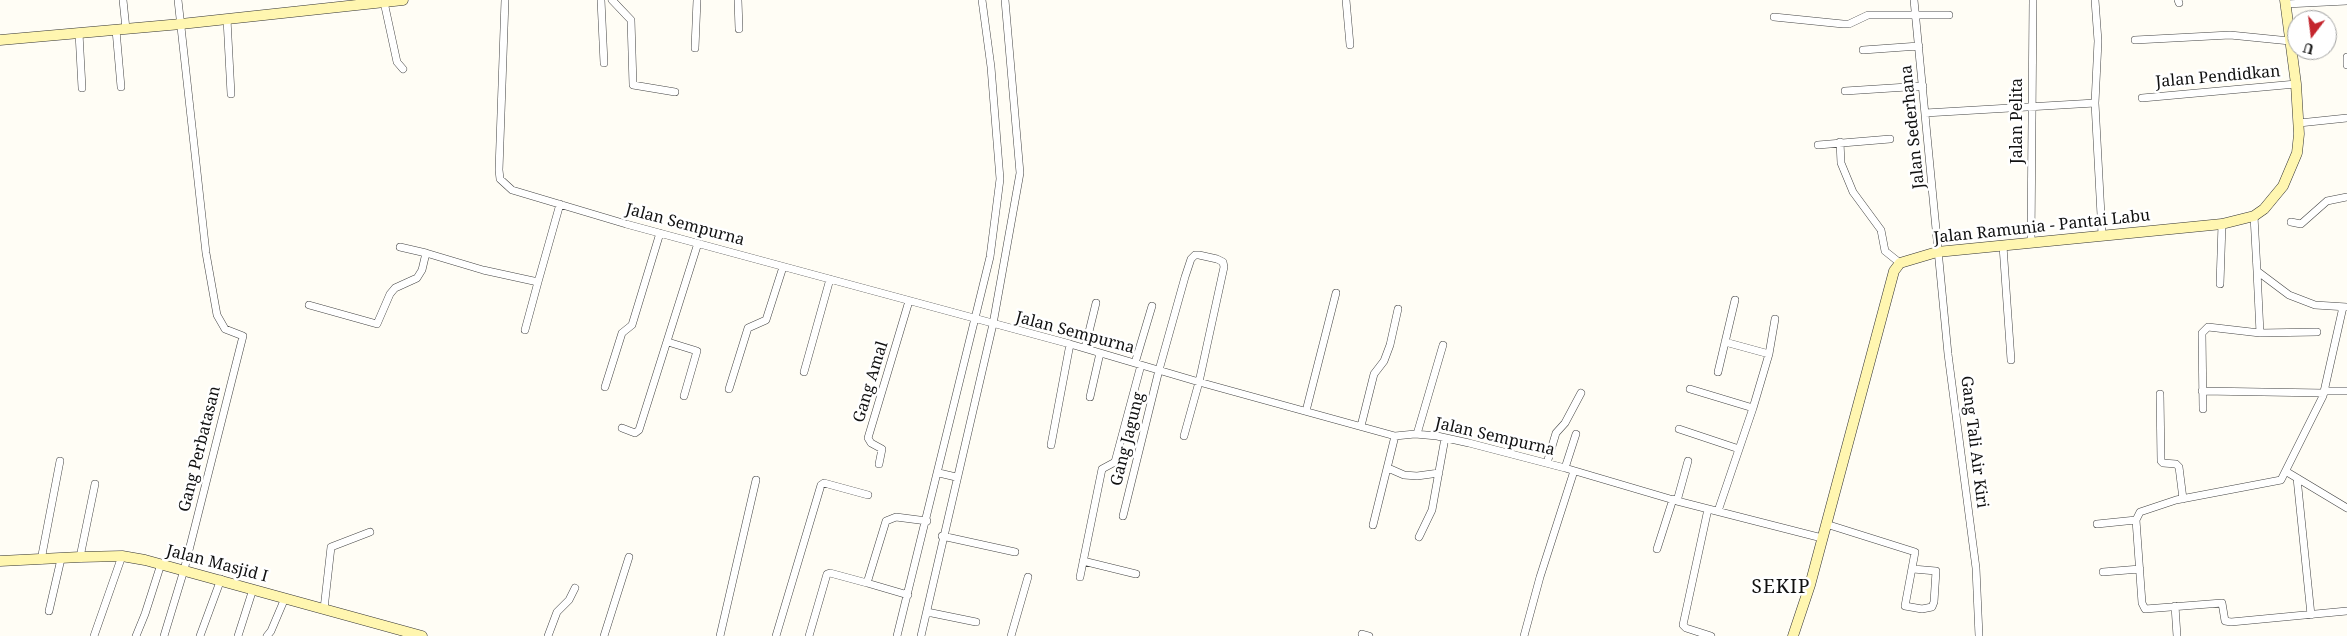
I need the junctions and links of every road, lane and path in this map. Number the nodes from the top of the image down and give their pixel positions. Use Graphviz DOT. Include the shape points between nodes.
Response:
graph roads {
  1 [pos="123,0"];
  2 [pos="178,0"];
  3 [pos="404,0"];
  4 [pos="505,0"];
  5 [pos="601,0"];
  6 [pos="612,0"];
  7 [pos="697,0"];
  8 [pos="738,0"];
  9 [pos="982,0"];
  10 [pos="1006,0"];
  11 [pos="1346,0"];
  12 [pos="1914,0"];
  13 [pos="2033,0"];
  14 [pos="2095,0"];
  15 [pos="2347,1"];
  16 [pos="373,2"];
  17 [pos="384,2"];
  18 [pos="2285,2"];
  19 [pos="1916,15"];
  20 [pos="1949,15"];
  21 [pos="1774,17"];
  22 [pos="2287,18"];
  23 [pos="227,19"];
  24 [pos="181,24"];
  25 [pos="121,29"];
  26 [pos="739,29"];
  27 [pos="79,33"];
  28 [pos="0,40"];
  29 [pos="2135,40"];
  30 [pos="2287,41"];
  31 [pos="1350,45"];
  32 [pos="1918,46"];
  33 [pos="695,48"];
  34 [pos="1863,50"];
  35 [pos="2347,57"];
  36 [pos="2293,60"];
  37 [pos="604,63"];
  38 [pos="2347,65"];
  39 [pos="403,69"];
  40 [pos="2296,84"];
  41 [pos="1923,86"];
  42 [pos="120,87"];
  43 [pos="82,88"];
  44 [pos="1845,91"];
  45 [pos="676,92"];
  46 [pos="231,94"];
  47 [pos="2142,98"];
  48 [pos="2095,103"];
  49 [pos="2030,107"];
  50 [pos="1925,113"];
  51 [pos="2347,118"];
  52 [pos="2299,123"];
  53 [pos="1890,139"];
  54 [pos="1840,142"];
  55 [pos="1818,145"];
  56 [pos="2347,197"];
  57 [pos="560,204"];
  58 [pos="2254,216"];
  59 [pos="2291,222"];
  60 [pos="2222,224"];
  61 [pos="660,233"];
  62 [pos="2102,234"];
  63 [pos="2031,242"];
  64 [pos="698,243"];
  65 [pos="2003,246"];
  66 [pos="400,247"];
  67 [pos="1937,252"];
  68 [pos="426,253"];
  69 [pos="1900,263"];
  70 [pos="783,267"];
  71 [pos="2257,271"];
  72 [pos="830,279"];
  73 [pos="538,282"];
  74 [pos="2220,284"];
  75 [pos="1336,293"];
  76 [pos="1736,300"];
  77 [pos="909,301"];
  78 [pos="1096,302"];
  79 [pos="309,305"];
  80 [pos="1152,306"];
  81 [pos="2345,307"];
  82 [pos="1398,309"];
  83 [pos="1775,319"];
  84 [pos="977,320"];
  85 [pos="991,324"];
  86 [pos="525,330"];
  87 [pos="2317,332"];
  88 [pos="2260,333"];
  89 [pos="668,342"];
  90 [pos="1725,342"];
  91 [pos="1070,344"];
  92 [pos="1442,345"];
  93 [pos="1085,348"];
  94 [pos="1100,353"];
  95 [pos="1769,354"];
  96 [pos="2011,360"];
  97 [pos="1138,364"];
  98 [pos="1159,370"];
  99 [pos="804,372"];
  100 [pos="1718,372"];
  101 [pos="1199,382"];
  102 [pos="605,387"];
  103 [pos="729,389"];
  104 [pos="1690,389"];
  105 [pos="2202,391"];
  106 [pos="2347,391"];
  107 [pos="2324,392"];
  108 [pos="1581,393"];
  109 [pos="2160,394"];
  110 [pos="684,396"];
  111 [pos="1090,397"];
  112 [pos="1754,408"];
  113 [pos="2203,409"];
  114 [pos="1306,410"];
  115 [pos="1361,426"];
  116 [pos="622,428"];
  117 [pos="1679,429"];
  118 [pos="1417,434"];
  119 [pos="1576,434"];
  120 [pos="1184,436"];
  121 [pos="1395,436"];
  122 [pos="1445,438"];
  123 [pos="1050,445"];
  124 [pos="1739,449"];
  125 [pos="60,461"];
  126 [pos="1688,462"];
  127 [pos="1547,463"];
  128 [pos="879,464"];
  129 [pos="1388,468"];
  130 [pos="1565,468"];
  131 [pos="1574,471"];
  132 [pos="2287,472"];
  133 [pos="940,473"];
  134 [pos="1439,473"];
  135 [pos="954,477"];
  136 [pos="2297,478"];
  137 [pos="756,480"];
  138 [pos="95,484"];
  139 [pos="868,495"];
  140 [pos="2183,499"];
  141 [pos="1675,500"];
  142 [pos="2347,508"];
  143 [pos="1708,509"];
  144 [pos="1718,511"];
  145 [pos="1123,516"];
  146 [pos="2136,520"];
  147 [pos="927,522"];
  148 [pos="1826,524"];
  149 [pos="2097,524"];
  150 [pos="1373,525"];
  151 [pos="370,532"];
  152 [pos="942,536"];
  153 [pos="1419,537"];
  154 [pos="1822,538"];
  155 [pos="1657,549"];
  156 [pos="1015,552"];
  157 [pos="122,556"];
  158 [pos="80,557"];
  159 [pos="629,557"];
  160 [pos="61,559"];
  161 [pos="41,560"];
  162 [pos="0,561"];
  163 [pos="1083,561"];
  164 [pos="161,564"];
  165 [pos="2140,568"];
  166 [pos="1913,569"];
  167 [pos="184,570"];
  168 [pos="2103,572"];
  169 [pos="1136,574"];
  170 [pos="1028,577"];
  171 [pos="1080,577"];
  172 [pos="221,579"];
  173 [pos="867,583"];
  174 [pos="574,588"];
  175 [pos="253,589"];
  176 [pos="908,595"];
  177 [pos="285,598"];
  178 [pos="2175,606"];
  179 [pos="324,609"];
  180 [pos="2347,610"];
  181 [pos="49,611"];
  182 [pos="927,612"];
  183 [pos="2311,615"];
  184 [pos="976,622"];
  185 [pos="94,636"];
  186 [pos="136,636"];
  187 [pos="164,636"];
  188 [pos="200,636"];
  189 [pos="238,636"];
  190 [pos="267,636"];
  191 [pos="422,636"];
  192 [pos="548,636"];
  193 [pos="604,636"];
  194 [pos="720,636"];
  195 [pos="776,636"];
  196 [pos="809,636"];
  197 [pos="898,636"];
  198 [pos="921,636"];
  199 [pos="1012,636"];
  200 [pos="1524,636"];
  201 [pos="1711,636"];
  202 [pos="1793,636"];
  203 [pos="1979,636"];
  204 [pos="2177,636"];
  1 -- 25 [label="street"];
  2 -- 24 [label="street"];
  3 -- 17 [label="main road"];
  4 -- 57 [label="street, Jalan Sempurna" via="500,179 512,190"];
  5 -- 37 [label="street"];
  6 -- 45 [label="street" via="630,20 632,85"];
  7 -- 33 [label="street"];
  8 -- 26 [label="street"];
  9 -- 84 [label="street" via="1000,179 990,257"];
  10 -- 85 [label="street" via="1020,173"];
  11 -- 31 [label="street"];
  12 -- 19 [label="street, Jalan Sederhana"];
  13 -- 49 [label="street, Jalan Pelita"];
  14 -- 48 [label="street" via="2098,41"];
  15 -- 18 [label="street"];
  16 -- 17 [label="main road"];
  16 -- 23 [label="main road"];
  17 -- 39 [label="street" via="397,62"];
  18 -- 22 [label="main road, Jalan Ramunia - Pantai Labu"];
  19 -- 20 [label="street"];
  19 -- 21 [label="street" via="1868,15 1849,24"];
  19 -- 32 [label="street, Jalan Sederhana"];
  23 -- 24 [label="main road"];
  23 -- 46 [label="street"];
  24 -- 25 [label="main road"];
  24 -- 167 [label="street, Gang Perbatasan" via="206,253 218,315 225,328 242,336"];
  25 -- 27 [label="main road"];
  25 -- 42 [label="street"];
  27 -- 28 [label="main road"];
  27 -- 43 [label="street"];
  29 -- 30 [label="street" via="2230,35"];
  32 -- 34 [label="street"];
  32 -- 41 [label="street, Jalan Sederhana"];
  35 -- 38 [label="street"];
  36 -- 40 [label="main road, Jalan Ramunia - Pantai Labu"];
  40 -- 47 [label="street, Jalan Pendidkan"];
  40 -- 52 [label="main road, Jalan Ramunia - Pantai Labu"];
  41 -- 44 [label="street"];
  41 -- 50 [label="street, Jalan Sederhana"];
  48 -- 49 [label="street"];
  48 -- 62 [label="street"];
  49 -- 50 [label="street"];
  49 -- 63 [label="street, Jalan Pelita"];
  50 -- 67 [label="street, Jalan Sederhana"];
  51 -- 52 [label="street"];
  52 -- 58 [label="main road, Jalan Ramunia - Pantai Labu" via="2297,153 2283,186"];
  53 -- 54 [label="street"];
  54 -- 55 [label="street"];
  54 -- 69 [label="street" via="1841,163 1853,192 1881,230 1885,251"];
  56 -- 59 [label="street" via="2327,201 2301,224"];
  57 -- 61 [label="street, Jalan Sempurna"];
  57 -- 73 [label="street"];
  58 -- 60 [label="main road, Jalan Ramunia - Pantai Labu"];
  58 -- 71 [label="street"];
  60 -- 62 [label="main road, Jalan Ramunia - Pantai Labu"];
  60 -- 74 [label="street"];
  61 -- 64 [label="street, Jalan Sempurna"];
  61 -- 102 [label="street" via="632,325 622,333"];
  62 -- 63 [label="main road, Jalan Ramunia - Pantai Labu"];
  63 -- 65 [label="main road, Jalan Ramunia - Pantai Labu"];
  64 -- 70 [label="street, Jalan Sempurna"];
  64 -- 89 [label="street"];
  65 -- 67 [label="main road, Jalan Ramunia - Pantai Labu"];
  65 -- 96 [label="street"];
  66 -- 68 [label="street"];
  67 -- 69 [label="main road, Jalan Ramunia - Pantai Labu"];
  67 -- 203 [label="street, Gang Tali Air Kiri" via="1976,568"];
  68 -- 73 [label="street"];
  68 -- 79 [label="street" via="417,278 390,294 377,324"];
  69 -- 148 [label="main road" via="1894,271"];
  70 -- 72 [label="street, Jalan Sempurna"];
  70 -- 103 [label="street" via="766,320 748,328"];
  71 -- 81 [label="street" via="2289,295 2315,305"];
  71 -- 88 [label="street"];
  72 -- 77 [label="street, Jalan Sempurna"];
  72 -- 99 [label="street"];
  73 -- 86 [label="street"];
  75 -- 114 [label="street"];
  76 -- 90 [label="street"];
  77 -- 84 [label="street, Jalan Sempurna"];
  77 -- 128 [label="street, Gang Amal" via="868,438 882,449"];
  78 -- 93 [label="street"];
  80 -- 97 [label="street"];
  81 -- 107 [label="street"];
  82 -- 115 [label="street" via="1390,345 1372,378"];
  83 -- 95 [label="street"];
  84 -- 85 [label="street, Jalan Sempurna"];
  84 -- 133 [label="street"];
  85 -- 91 [label="street, Jalan Sempurna"];
  85 -- 135 [label="street"];
  87 -- 88 [label="street"];
  88 -- 105 [label="street" via="2204,329"];
  89 -- 110 [label="street" via="697,351"];
  89 -- 116 [label="street" via="638,432"];
  90 -- 95 [label="street"];
  90 -- 100 [label="street"];
  91 -- 93 [label="street, Jalan Sempurna"];
  91 -- 123 [label="street"];
  92 -- 118 [label="street"];
  93 -- 94 [label="street, Jalan Sempurna"];
  94 -- 97 [label="street, Jalan Sempurna"];
  94 -- 111 [label="street"];
  95 -- 112 [label="street"];
  97 -- 98 [label="street, Jalan Sempurna"];
  97 -- 163 [label="street" via="1115,462 1102,469"];
  98 -- 101 [label="street, Jalan Sempurna"];
  98 -- 101 [label="street, Gang Jagung" via="1191,259 1195,255 1217,260 1223,262 1224,267"];
  98 -- 145 [label="street, Gang Jagung"];
  101 -- 114 [label="street, Jalan Sempurna"];
  101 -- 120 [label="street"];
  104 -- 112 [label="street"];
  105 -- 107 [label="street"];
  105 -- 113 [label="street"];
  106 -- 107 [label="street"];
  107 -- 132 [label="street"];
  108 -- 127 [label="street" via="1556,433"];
  109 -- 140 [label="street" via="2161,461 2179,467"];
  112 -- 124 [label="street"];
  114 -- 115 [label="street, Jalan Sempurna"];
  115 -- 121 [label="street, Jalan Sempurna"];
  117 -- 124 [label="street"];
  118 -- 121 [label="street, Jalan Sempurna"];
  118 -- 122 [label="street, Jalan Sempurna"];
  119 -- 130 [label="street"];
  121 -- 129 [label="street"];
  122 -- 127 [label="street, Jalan Sempurna"];
  122 -- 134 [label="street"];
  124 -- 144 [label="street"];
  125 -- 161 [label="street"];
  126 -- 141 [label="street"];
  127 -- 130 [label="street, Jalan Sempurna"];
  129 -- 134 [label="street" via="1404,475"];
  129 -- 150 [label="street"];
  130 -- 131 [label="street, Jalan Sempurna"];
  131 -- 141 [label="street, Jalan Sempurna"];
  131 -- 200 [label="street"];
  132 -- 136 [label="street"];
  132 -- 140 [label="street" via="2275,483"];
  133 -- 135 [label="street"];
  133 -- 147 [label="street"];
  134 -- 153 [label="street" via="1432,510"];
  135 -- 152 [label="street"];
  136 -- 142 [label="street"];
  136 -- 183 [label="street"];
  137 -- 194 [label="street"];
  138 -- 158 [label="street"];
  139 -- 195 [label="street" via="821,485"];
  140 -- 146 [label="street" via="2140,512"];
  141 -- 143 [label="street, Jalan Sempurna"];
  141 -- 155 [label="street"];
  143 -- 144 [label="street, Jalan Sempurna"];
  143 -- 201 [label="street" via="1683,625"];
  144 -- 154 [label="street, Jalan Sempurna"];
  146 -- 149 [label="street"];
  146 -- 165 [label="street"];
  147 -- 173 [label="street" via="896,517 886,520"];
  147 -- 176 [label="street"];
  148 -- 154 [label="main road"];
  148 -- 166 [label="street" via="1913,551 1916,554"];
  151 -- 179 [label="street" via="331,547"];
  152 -- 156 [label="street"];
  152 -- 182 [label="street"];
  154 -- 202 [label="main road"];
  157 -- 158 [label="main road, Jalan Masjid I"];
  157 -- 164 [label="main road, Jalan Masjid I"];
  157 -- 185 [label="street"];
  158 -- 160 [label="main road, Jalan Masjid I"];
  159 -- 193 [label="street"];
  160 -- 161 [label="main road, Jalan Masjid I"];
  160 -- 181 [label="street"];
  161 -- 162 [label="main road, Jalan Masjid I"];
  163 -- 169 [label="street"];
  163 -- 171 [label="street"];
  164 -- 167 [label="main road, Jalan Masjid I"];
  164 -- 186 [label="street"];
  165 -- 168 [label="street"];
  165 -- 178 [label="street" via="2143,607"];
  166 -- 166 [label="street" via="1905,606 1922,610 1932,608 1936,571"];
  167 -- 172 [label="main road, Jalan Masjid I"];
  167 -- 187 [label="street, Gang Perbatasan"];
  170 -- 199 [label="street"];
  172 -- 175 [label="main road, Jalan Masjid I"];
  172 -- 188 [label="street"];
  173 -- 176 [label="street"];
  173 -- 196 [label="street" via="827,574"];
  174 -- 192 [label="street" via="569,600 557,612"];
  175 -- 177 [label="main road, Jalan Masjid I"];
  175 -- 189 [label="street"];
  176 -- 197 [label="street"];
  177 -- 179 [label="main road, Jalan Masjid I"];
  177 -- 190 [label="street"];
  178 -- 183 [label="street" via="2222,603 2226,621 2231,622"];
  178 -- 204 [label="street"];
  179 -- 191 [label="main road, Jalan Masjid I"];
  180 -- 183 [label="street"];
  182 -- 184 [label="street"];
  182 -- 198 [label="street"];
}
